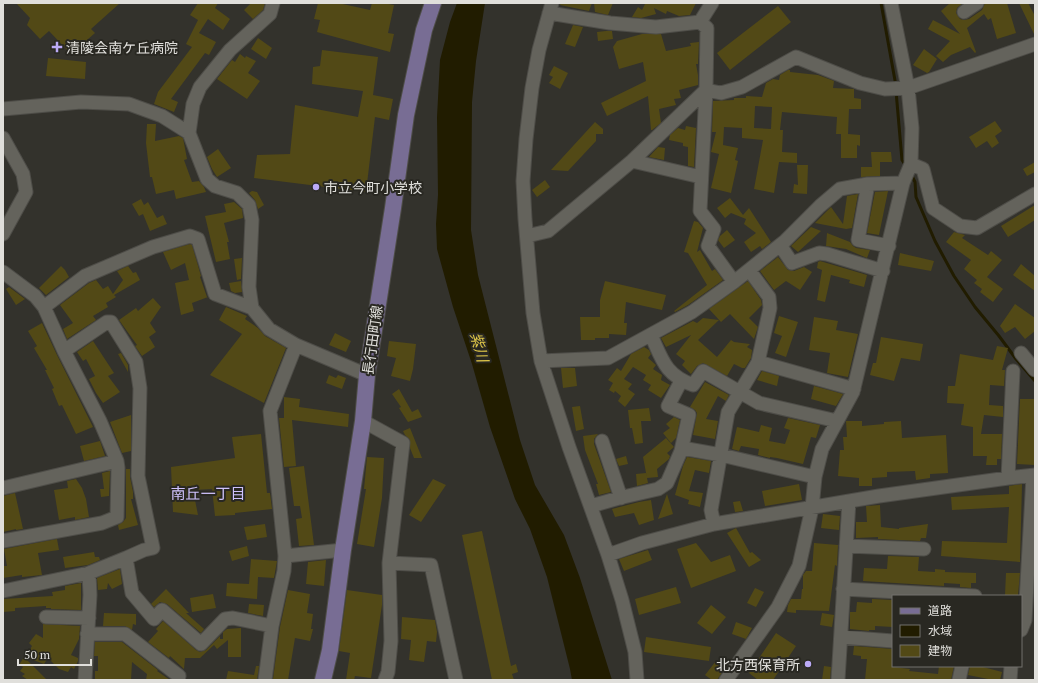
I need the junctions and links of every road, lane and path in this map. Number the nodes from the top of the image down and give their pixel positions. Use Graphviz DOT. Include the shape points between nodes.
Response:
graph roads {
  1 [pos="273,3"];
  2 [pos="433,3"];
  3 [pos="712,3"];
  4 [pos="891,3"];
  5 [pos="977,3"];
  6 [pos="550,8"];
  7 [pos="964,12"];
  8 [pos="700,22"];
  9 [pos="1035,44"];
  10 [pos="908,88"];
  11 [pos="706,90"];
  12 [pos="3,109"];
  13 [pos="189,132"];
  14 [pos="3,138"];
  15 [pos="632,161"];
  16 [pos="911,164"];
  17 [pos="701,177"];
  18 [pos="903,183"];
  19 [pos="868,184"];
  20 [pos="1035,194"];
  21 [pos="3,234"];
  22 [pos="527,236"];
  23 [pos="780,245"];
  24 [pos="889,246"];
  25 [pos="749,270"];
  26 [pos="883,271"];
  27 [pos="3,272"];
  28 [pos="734,282"];
  29 [pos="44,307"];
  30 [pos="252,308"];
  31 [pos="651,335"];
  32 [pos="296,345"];
  33 [pos="64,351"];
  34 [pos="1021,353"];
  35 [pos="542,361"];
  36 [pos="758,362"];
  37 [pos="1035,370"];
  38 [pos="1013,371"];
  39 [pos="367,375"];
  40 [pos="681,381"];
  41 [pos="854,389"];
  42 [pos="740,393"];
  43 [pos="363,421"];
  44 [pos="837,421"];
  45 [pos="602,441"];
  46 [pos="682,448"];
  47 [pos="721,455"];
  48 [pos="117,460"];
  49 [pos="1034,476"];
  50 [pos="815,477"];
  51 [pos="1008,478"];
  52 [pos="3,488"];
  53 [pos="621,498"];
  54 [pos="850,501"];
  55 [pos="591,506"];
  56 [pos="812,508"];
  57 [pos="714,524"];
  58 [pos="3,541"];
  59 [pos="846,546"];
  60 [pos="924,549"];
  61 [pos="343,550"];
  62 [pos="608,555"];
  63 [pos="284,556"];
  64 [pos="126,558"];
  65 [pos="389,563"];
  66 [pos="1031,571"];
  67 [pos="89,573"];
  68 [pos="843,589"];
  69 [pos="3,591"];
  70 [pos="956,595"];
  71 [pos="1024,599"];
  72 [pos="46,617"];
  73 [pos="89,618"];
  74 [pos="272,626"];
  75 [pos="1026,627"];
  76 [pos="87,634"];
  77 [pos="841,637"];
  78 [pos="892,640"];
  79 [pos="962,667"];
  80 [pos="1011,667"];
  81 [pos="729,679"];
  82 [pos="84,680"];
  83 [pos="178,680"];
  84 [pos="265,680"];
  85 [pos="324,680"];
  86 [pos="384,680"];
  87 [pos="456,680"];
  88 [pos="637,680"];
  89 [pos="838,680"];
  90 [pos="959,680"];
  91 [pos="1010,680"];
  1 -- 13 [label="street" via="270,14 230,50 200,87 193,104"];
  2 -- 39 [label="main road, 長行田町線" via="424,30 406,115"];
  3 -- 8 [label="street"];
  4 -- 10 [label="street"];
  5 -- 7 [label="street"];
  6 -- 8 [label="street" via="610,23 656,28"];
  6 -- 22 [label="street" via="532,88 526,139 523,181"];
  8 -- 11 [label="street" via="708,28"];
  9 -- 10 [label="street"];
  10 -- 11 [label="street" via="885,89 860,83 796,57 742,88 721,93"];
  10 -- 16 [label="street" via="912,128"];
  11 -- 15 [label="street"];
  11 -- 17 [label="street"];
  12 -- 13 [label="street" via="80,102 129,104 162,116"];
  13 -- 30 [label="street" via="207,178 215,186 237,193 249,205 252,220 249,287"];
  14 -- 21 [label="street" via="23,174 26,192"];
  15 -- 17 [label="street"];
  15 -- 22 [label="street" via="548,231"];
  16 -- 18 [label="street"];
  16 -- 20 [label="street" via="922,169 933,208 960,226 977,228"];
  17 -- 28 [label="street" via="700,211 714,229 708,246"];
  18 -- 19 [label="street"];
  18 -- 24 [label="street"];
  19 -- 23 [label="street" via="840,189"];
  19 -- 24 [label="street" via="858,240"];
  22 -- 35 [label="street" via="533,313"];
  23 -- 25 [label="street"];
  23 -- 26 [label="street" via="792,263 820,253"];
  24 -- 26 [label="street"];
  25 -- 28 [label="street"];
  25 -- 36 [label="street" via="769,297 770,308"];
  26 -- 41 [label="street"];
  27 -- 29 [label="street" via="35,296"];
  28 -- 31 [label="street" via="692,312"];
  29 -- 30 [label="street" via="85,276 153,247 190,236 198,239 215,294"];
  29 -- 33 [label="street"];
  30 -- 32 [label="street" via="270,329"];
  31 -- 35 [label="street" via="608,358"];
  31 -- 40 [label="street" via="666,367"];
  32 -- 39 [label="street"];
  32 -- 63 [label="street" via="270,411"];
  33 -- 48 [label="street"];
  33 -- 64 [label="street" via="107,322 111,322 136,362 140,388 138,476 153,548"];
  34 -- 37 [label="street"];
  35 -- 55 [label="street"];
  36 -- 41 [label="street"];
  36 -- 42 [label="street"];
  38 -- 51 [label="street"];
  39 -- 43 [label="main road, 長行田町線"];
  40 -- 42 [label="street" via="693,385 703,371"];
  40 -- 46 [label="street" via="668,406 690,415"];
  41 -- 44 [label="street"];
  42 -- 44 [label="street" via="759,403"];
  42 -- 47 [label="street" via="728,412"];
  43 -- 61 [label="main road, 長行田町線"];
  43 -- 65 [label="street" via="404,443"];
  44 -- 50 [label="street" via="822,449"];
  45 -- 53 [label="street"];
  46 -- 47 [label="street"];
  46 -- 53 [label="street" via="666,483 658,490"];
  47 -- 50 [label="street"];
  47 -- 57 [label="street" via="712,510"];
  48 -- 52 [label="street"];
  48 -- 58 [label="street" via="117,517 102,523"];
  49 -- 51 [label="street"];
  49 -- 66 [label="street"];
  50 -- 56 [label="street"];
  51 -- 54 [label="street"];
  53 -- 55 [label="street"];
  54 -- 56 [label="street"];
  54 -- 59 [label="street"];
  55 -- 62 [label="street"];
  56 -- 57 [label="street"];
  56 -- 81 [label="street" via="799,566 778,607"];
  57 -- 62 [label="street"];
  59 -- 60 [label="street"];
  59 -- 68 [label="street"];
  61 -- 63 [label="street"];
  61 -- 85 [label="main road, 長行田町線"];
  62 -- 88 [label="street" via="635,652"];
  63 -- 74 [label="street" via="284,571"];
  64 -- 67 [label="street"];
  64 -- 74 [label="street" via="132,593 154,619 162,610 200,644 225,619 233,618"];
  65 -- 86 [label="street" via="391,641 388,672"];
  65 -- 87 [label="street" via="431,565"];
  66 -- 71 [label="street"];
  67 -- 69 [label="street"];
  67 -- 73 [label="street"];
  68 -- 70 [label="street"];
  68 -- 77 [label="street"];
  71 -- 75 [label="street"];
  72 -- 73 [label="street"];
  73 -- 76 [label="street"];
  74 -- 84 [label="street"];
  76 -- 82 [label="street"];
  76 -- 83 [label="street" via="125,634 179,676"];
  77 -- 78 [label="street"];
  77 -- 89 [label="street"];
  79 -- 90 [label="street"];
  80 -- 91 [label="street"];
}
